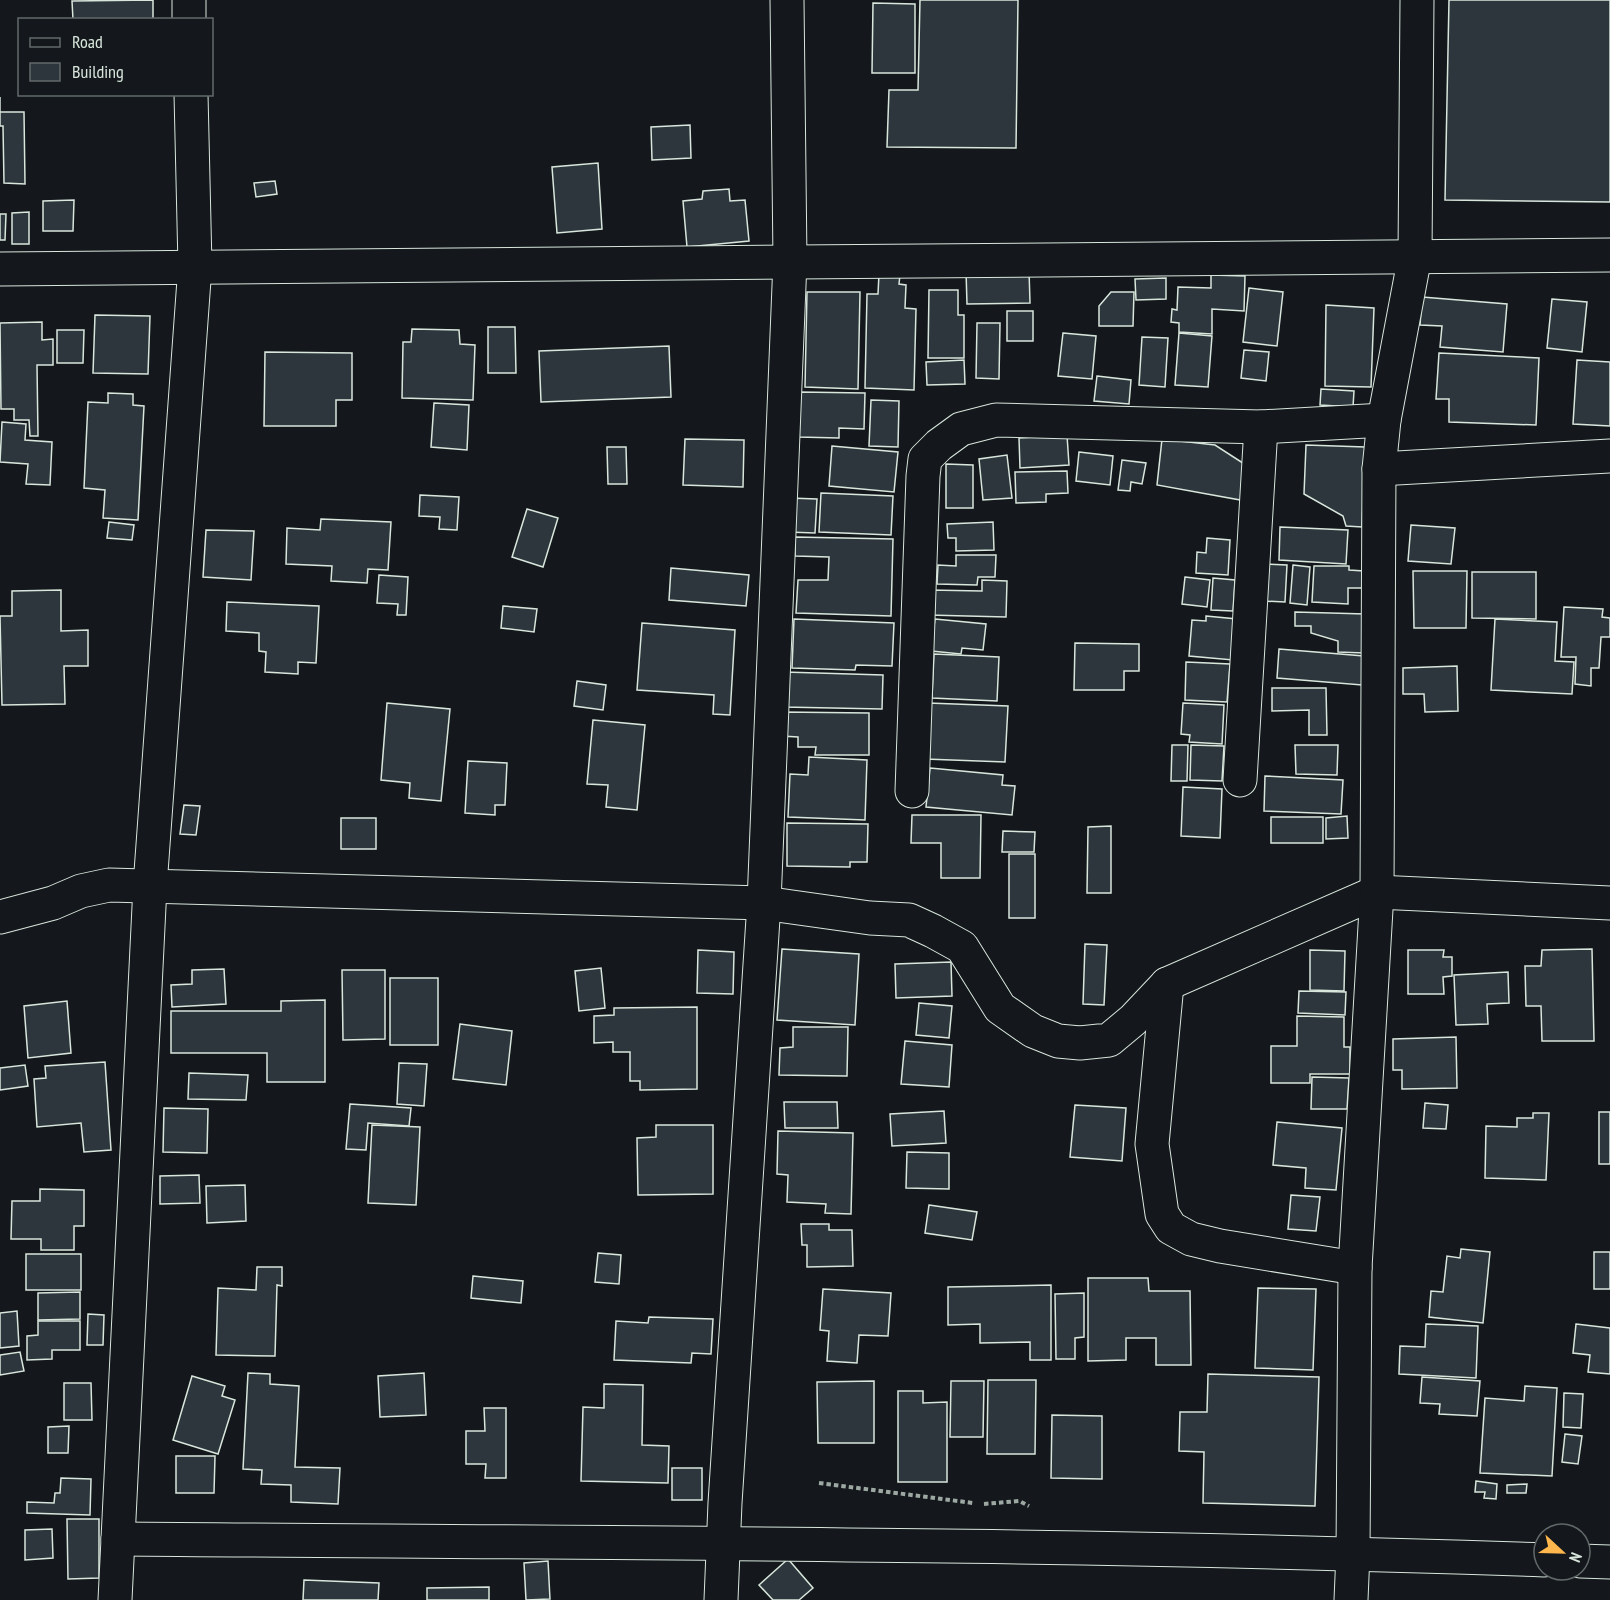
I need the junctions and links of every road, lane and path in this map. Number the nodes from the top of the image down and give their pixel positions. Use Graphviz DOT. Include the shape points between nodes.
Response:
graph roads {
  1 [pos="189,0"];
  2 [pos="787,0"];
  3 [pos="1417,0"];
  4 [pos="189,18"];
  5 [pos="191,96"];
  6 [pos="1610,255"];
  7 [pos="1415,256"];
  8 [pos="790,261"];
  9 [pos="195,266"];
  10 [pos="0,269"];
  11 [pos="1384,420"];
  12 [pos="1261,427"];
  13 [pos="1610,456"];
  14 [pos="1379,469"];
  15 [pos="1240,780"];
  16 [pos="912,791"];
  17 [pos="150,886"];
  18 [pos="1377,892"];
  19 [pos="764,903"];
  20 [pos="1610,903"];
  21 [pos="0,917"];
  22 [pos="1167,984"];
  23 [pos="1355,1268"];
  24 [pos="819,1483"];
  25 [pos="118,1539"];
  26 [pos="722,1545"];
  27 [pos="1040,1548"];
  28 [pos="1353,1553"];
  29 [pos="1532,1560"];
  30 [pos="1592,1561"];
  31 [pos="1610,1562"];
  32 [pos="115,1600"];
  33 [pos="722,1600"];
  34 [pos="1351,1600"];
  1 -- 4 [label="street"];
  2 -- 8 [label="street"];
  3 -- 7 [label="street"];
  5 -- 9 [label="street"];
  6 -- 7 [label="street"];
  7 -- 8 [label="street"];
  7 -- 11 [label="street"];
  8 -- 9 [label="street"];
  8 -- 19 [label="street"];
  9 -- 10 [label="street"];
  9 -- 17 [label="street"];
  11 -- 12 [label="street"];
  11 -- 14 [label="street"];
  12 -- 15 [label="street"];
  12 -- 16 [label="street" via="996,420 961,429 925,459"];
  13 -- 14 [label="street"];
  14 -- 18 [label="street"];
  17 -- 19 [label="street"];
  17 -- 21 [label="street" via="100,887"];
  17 -- 25 [label="street"];
  18 -- 20 [label="street"];
  18 -- 22 [label="street"];
  18 -- 23 [label="street"];
  19 -- 22 [label="street" via="909,920 933,931 962,947 1000,1008 1033,1032 1058,1041 1109,1040"];
  19 -- 26 [label="street"];
  22 -- 23 [label="street" via="1152,1144 1162,1214 1171,1228 1191,1239 1220,1246"];
  23 -- 28 [label="street"];
  24 -- 27 [label="path" via="978,1504 1019,1501 1040,1512"];
  25 -- 26 [label="street"];
  25 -- 32 [label="street"];
  26 -- 27 [label="street"];
  26 -- 33 [label="street"];
  27 -- 28 [label="street"];
  28 -- 29 [label="street"];
  28 -- 34 [label="street"];
  30 -- 31 [label="street"];
}
